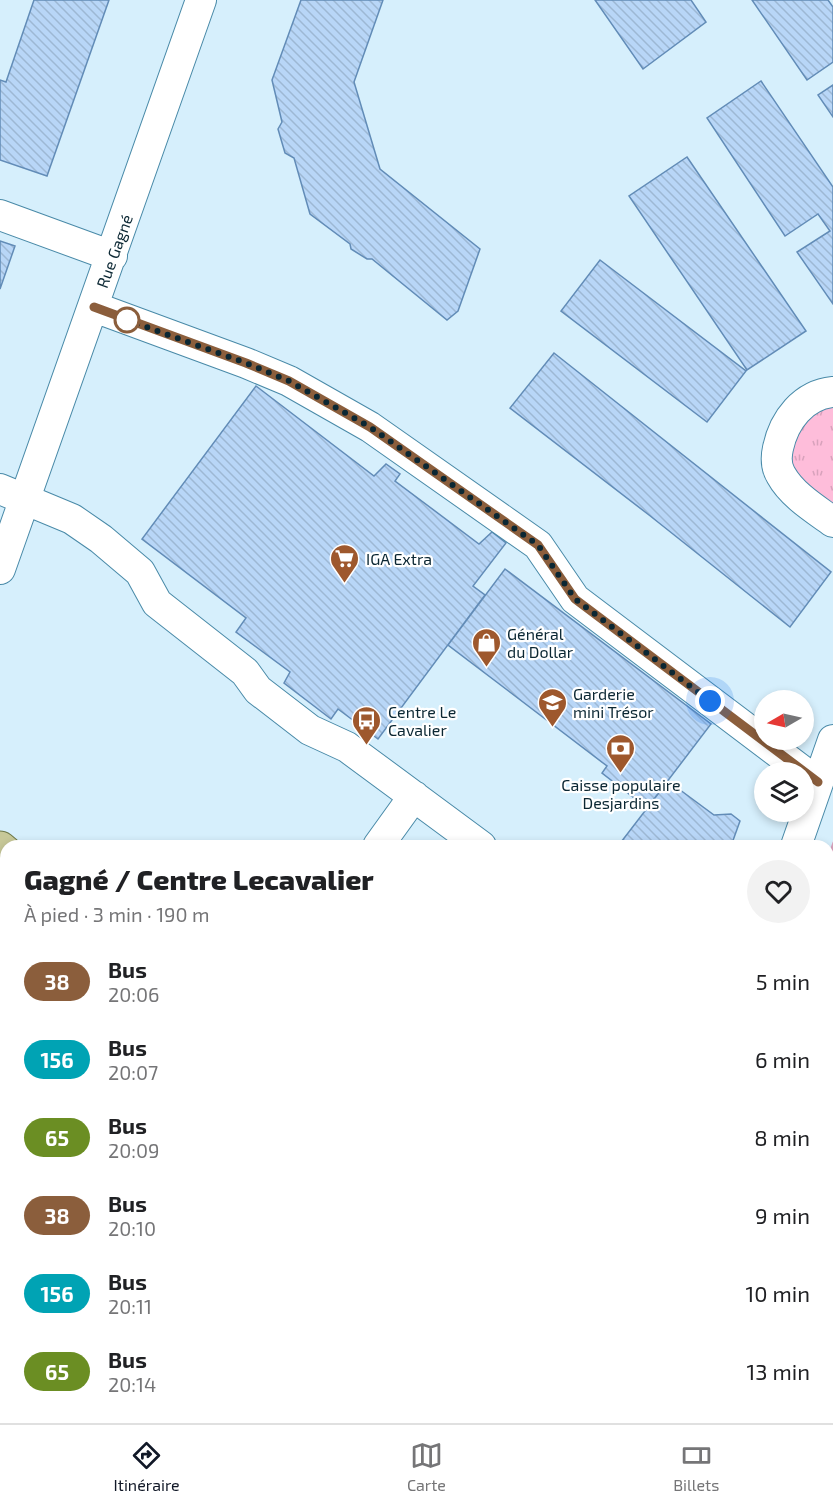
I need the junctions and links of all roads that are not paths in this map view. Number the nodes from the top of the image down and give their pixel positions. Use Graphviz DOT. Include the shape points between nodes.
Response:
graph roads {
  1 [pos="201,0"];
  2 [pos="0,216"];
  3 [pos="112,256"];
  4 [pos="94,307"];
  5 [pos="833,392"];
  6 [pos="13,494"];
  7 [pos="833,522"];
  8 [pos="0,569"];
  9 [pos="833,740"];
  10 [pos="818,782"];
  11 [pos="414,796"];
  12 [pos="382,840"];
  13 [pos="472,840"];
  14 [pos="798,840"];
  1 -- 3 [label="street, Rue Gagné"];
  2 -- 3 [label="street"];
  3 -- 4 [label="street, Rue Gagné"];
  4 -- 6 [label="street, Rue Gagné"];
  4 -- 10 [label="street" via="289,381 370,427 538,545 575,599"];
  5 -- 7 [label="street" via="823,392 803,403 790,416 776,457 780,474 792,490"];
  6 -- 8 [label="street, Rue Gagné"];
  6 -- 11 [label="street" via="72,519 101,539 140,572 157,603 245,672 258,690 310,730 347,747"];
  9 -- 10 [label="street"];
  10 -- 14 [label="street"];
  11 -- 12 [label="street"];
  11 -- 13 [label="street"];
}
